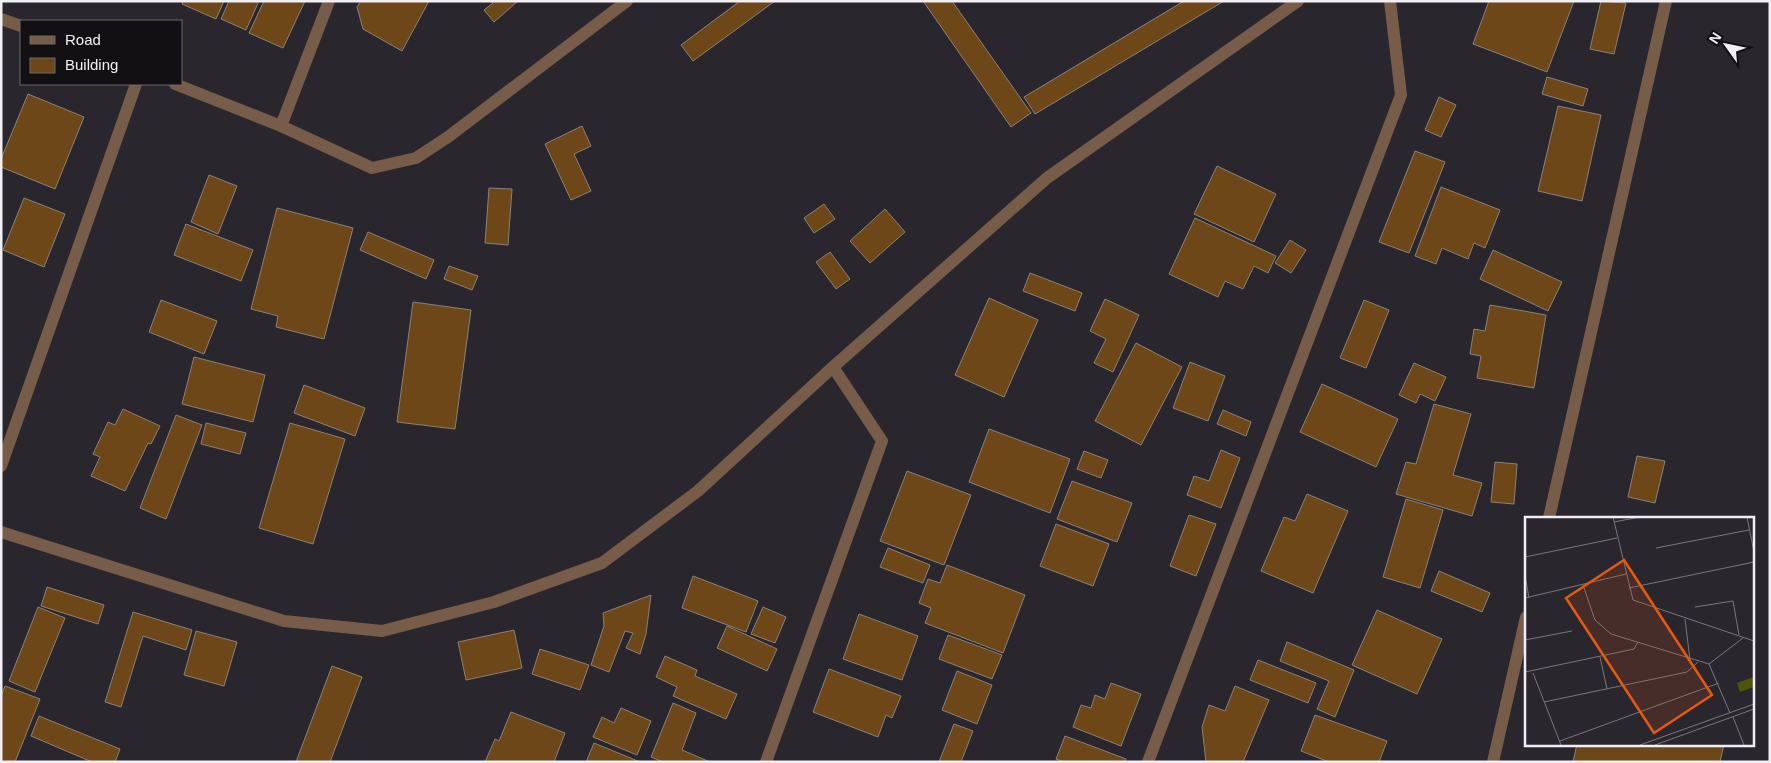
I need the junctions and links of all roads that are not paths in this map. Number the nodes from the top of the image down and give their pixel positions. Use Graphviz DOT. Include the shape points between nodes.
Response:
graph roads {
  1 [pos="329,1"];
  2 [pos="627,1"];
  3 [pos="1298,1"];
  4 [pos="1390,1"];
  5 [pos="1666,1"];
  6 [pos="1,19"];
  7 [pos="20,26"];
  8 [pos="136,85"];
  9 [pos="178,85"];
  10 [pos="281,126"];
  11 [pos="833,367"];
  12 [pos="1,466"];
  13 [pos="1549,517"];
  14 [pos="1,532"];
  15 [pos="1525,621"];
  16 [pos="766,762"];
  17 [pos="1148,762"];
  18 [pos="1493,762"];
  1 -- 10 [label="street"];
  2 -- 10 [label="street" via="416,158 372,168"];
  3 -- 11 [label="street" via="1048,178"];
  4 -- 17 [label="street" via="1401,95"];
  5 -- 13 [label="street"];
  6 -- 7 [label="street"];
  8 -- 12 [label="street"];
  9 -- 10 [label="street"];
  11 -- 14 [label="street" via="698,491 602,563 494,602 382,631 284,621"];
  11 -- 16 [label="street" via="882,441"];
  15 -- 18 [label="street"];
}
